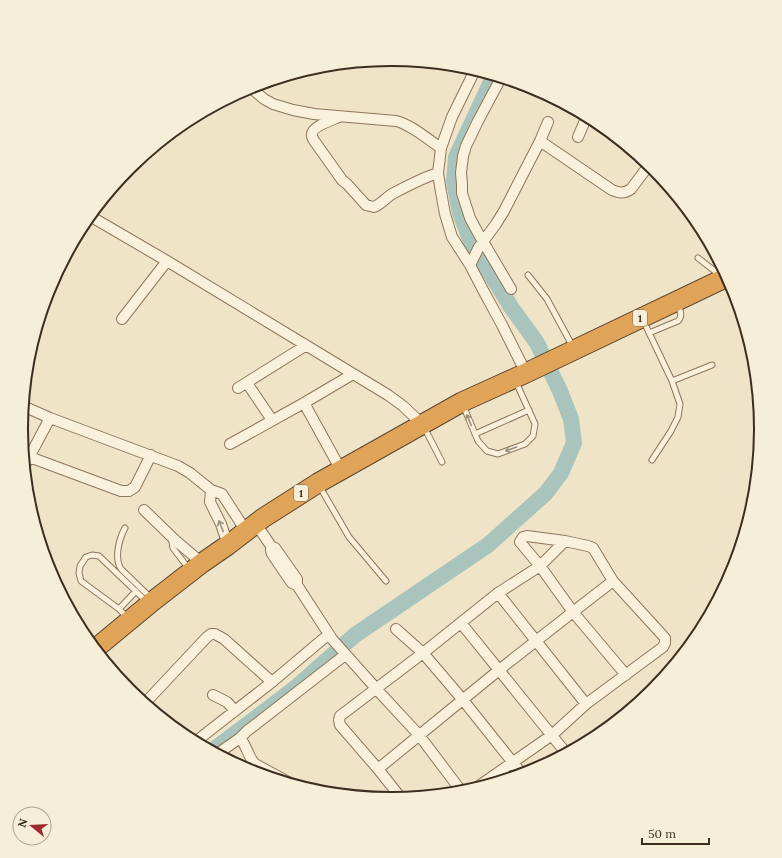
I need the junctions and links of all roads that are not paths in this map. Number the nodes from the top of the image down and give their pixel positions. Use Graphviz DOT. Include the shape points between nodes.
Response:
graph roads {
  1 [pos="472,75"];
  2 [pos="499,82"];
  3 [pos="256,92"];
  4 [pos="340,116"];
  5 [pos="548,122"];
  6 [pos="584,122"];
  7 [pos="578,137"];
  8 [pos="540,141"];
  9 [pos="441,148"];
  10 [pos="645,170"];
  11 [pos="438,173"];
  12 [pos="95,219"];
  13 [pos="481,244"];
  14 [pos="698,258"];
  15 [pos="167,261"];
  16 [pos="471,262"];
  17 [pos="719,273"];
  18 [pos="528,275"];
  19 [pos="722,280"];
  20 [pos="512,289"];
  21 [pos="122,319"];
  22 [pos="645,325"];
  23 [pos="305,346"];
  24 [pos="575,349"];
  25 [pos="712,365"];
  26 [pos="353,374"];
  27 [pos="523,374"];
  28 [pos="672,381"];
  29 [pos="462,402"];
  30 [pos="304,403"];
  31 [pos="29,409"];
  32 [pos="529,410"];
  33 [pos="50,418"];
  34 [pos="272,420"];
  35 [pos="422,424"];
  36 [pos="476,434"];
  37 [pos="230,444"];
  38 [pos="29,454"];
  39 [pos="151,455"];
  40 [pos="30,460"];
  41 [pos="652,460"];
  42 [pos="442,462"];
  43 [pos="341,470"];
  44 [pos="318,483"];
  45 [pos="211,490"];
  46 [pos="144,510"];
  47 [pos="126,528"];
  48 [pos="251,528"];
  49 [pos="173,539"];
  50 [pos="565,541"];
  51 [pos="228,545"];
  52 [pos="540,566"];
  53 [pos="197,567"];
  54 [pos="386,581"];
  55 [pos="613,581"];
  56 [pos="498,594"];
  57 [pos="146,599"];
  58 [pos="573,612"];
  59 [pos="124,614"];
  60 [pos="461,623"];
  61 [pos="396,629"];
  62 [pos="331,637"];
  63 [pos="536,641"];
  64 [pos="99,644"];
  65 [pos="343,652"];
  66 [pos="424,653"];
  67 [pos="499,670"];
  68 [pos="626,675"];
  69 [pos="272,682"];
  70 [pos="376,689"];
  71 [pos="213,695"];
  72 [pos="149,699"];
  73 [pos="463,700"];
  74 [pos="586,704"];
  75 [pos="235,711"];
  76 [pos="419,735"];
  77 [pos="552,735"];
  78 [pos="200,738"];
  79 [pos="240,738"];
  80 [pos="563,749"];
  81 [pos="222,750"];
  82 [pos="512,762"];
  83 [pos="264,769"];
  84 [pos="378,769"];
  85 [pos="518,769"];
  86 [pos="489,779"];
  87 [pos="459,786"];
  88 [pos="396,792"];
  1 -- 9 [label="street" via="452,117"];
  2 -- 13 [label="street" via="463,156 462,193"];
  3 -- 4 [label="street" via="273,104 293,110"];
  4 -- 9 [label="street" via="402,122"];
  4 -- 11 [label="street" via="320,125 312,133 312,137 342,180 366,205 374,207 414,182"];
  5 -- 8 [label="street"];
  6 -- 7 [label="street"];
  8 -- 10 [label="street" via="620,193 631,189"];
  8 -- 13 [label="street" via="504,211"];
  9 -- 11 [label="street"];
  11 -- 16 [label="street" via="452,237"];
  12 -- 15 [label="street"];
  13 -- 16 [label="street"];
  13 -- 20 [label="street"];
  14 -- 17 [label="lane"];
  15 -- 21 [label="street"];
  15 -- 23 [label="street"];
  16 -- 27 [label="street"];
  18 -- 24 [label="lane" via="547,299"];
  19 -- 22 [label="highway, 1" via="676,301"];
  22 -- 24 [label="highway, 1"];
  22 -- 28 [label="lane"];
  23 -- 26 [label="street"];
  23 -- 34 [label="street" via="243,385"];
  24 -- 27 [label="highway, 1"];
  25 -- 28 [label="lane"];
  26 -- 30 [label="street"];
  26 -- 35 [label="street" via="398,402"];
  27 -- 29 [label="highway, 1"];
  27 -- 32 [label="lane"];
  28 -- 41 [label="lane" via="680,404 678,417"];
  29 -- 35 [label="highway, 1"];
  36 -- 29 [label="lane, one-way"];
  30 -- 34 [label="street"];
  30 -- 43 [label="street"];
  31 -- 33 [label="street"];
  32 -- 36 [label="lane"];
  32 -- 36 [label="lane, one-way" via="535,424 533,436 525,444 498,454 488,451 478,441"];
  33 -- 38 [label="street"];
  33 -- 39 [label="street"];
  34 -- 37 [label="street"];
  35 -- 42 [label="lane"];
  35 -- 43 [label="highway, 1"];
  39 -- 40 [label="street" via="135,487 129,491 121,491"];
  39 -- 45 [label="street" via="178,466"];
  43 -- 44 [label="highway, 1"];
  44 -- 48 [label="highway, 1"];
  44 -- 54 [label="lane" via="350,537"];
  45 -- 48 [label="street" via="222,494"];
  51 -- 45 [label="street, one-way" via="210,502"];
  46 -- 49 [label="street"];
  47 -- 57 [label="lane" via="122,533 118,551 119,565"];
  48 -- 51 [label="highway, 1"];
  48 -- 62 [label="street" via="271,546 272,554 289,580 297,585"];
  49 -- 53 [label="street"];
  49 -- 53 [label="lane" via="173,548"];
  50 -- 52 [label="street"];
  50 -- 52 [label="street" via="523,537 520,542"];
  50 -- 55 [label="street" via="592,548"];
  51 -- 53 [label="highway, 1"];
  52 -- 56 [label="street"];
  52 -- 58 [label="street"];
  53 -- 57 [label="highway, 1"];
  55 -- 58 [label="street"];
  55 -- 68 [label="street" via="665,638 663,646"];
  56 -- 60 [label="street"];
  56 -- 63 [label="street"];
  57 -- 59 [label="highway, 1"];
  57 -- 59 [label="lane" via="99,556 86,557 80,566 81,581"];
  58 -- 63 [label="street"];
  58 -- 68 [label="street"];
  59 -- 64 [label="highway, 1"];
  60 -- 66 [label="street"];
  60 -- 67 [label="street"];
  61 -- 66 [label="street"];
  62 -- 65 [label="street"];
  62 -- 69 [label="street"];
  63 -- 67 [label="street"];
  63 -- 74 [label="street"];
  65 -- 70 [label="street"];
  65 -- 79 [label="street"];
  66 -- 70 [label="street"];
  66 -- 73 [label="street"];
  67 -- 73 [label="street"];
  67 -- 77 [label="street"];
  68 -- 74 [label="street"];
  69 -- 72 [label="street" via="224,639 211,634"];
  69 -- 75 [label="street"];
  70 -- 76 [label="street"];
  70 -- 84 [label="street" via="340,716 339,720 340,725"];
  71 -- 75 [label="street"];
  73 -- 76 [label="street"];
  73 -- 82 [label="street"];
  74 -- 77 [label="street"];
  75 -- 78 [label="street"];
  76 -- 84 [label="street"];
  76 -- 87 [label="street"];
  77 -- 80 [label="street"];
  77 -- 82 [label="street"];
  79 -- 81 [label="street"];
  79 -- 83 [label="street" via="255,764"];
  82 -- 85 [label="street"];
  82 -- 86 [label="street"];
  84 -- 88 [label="street"];
}
